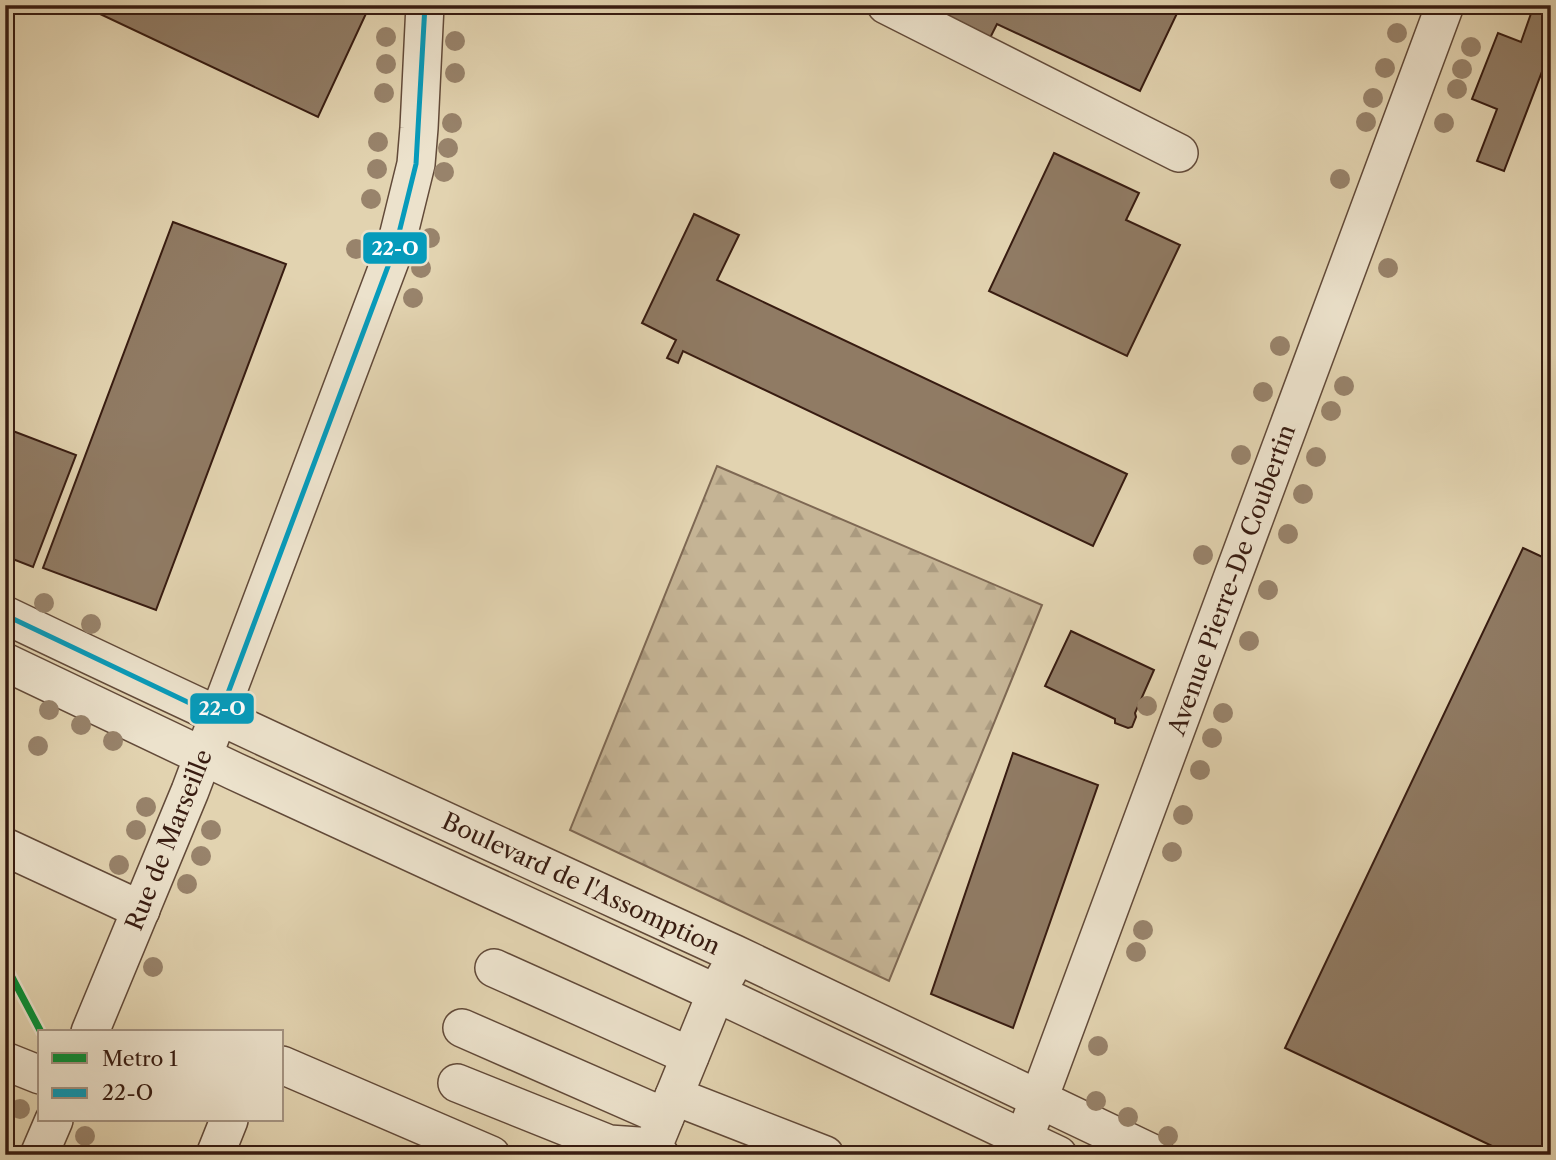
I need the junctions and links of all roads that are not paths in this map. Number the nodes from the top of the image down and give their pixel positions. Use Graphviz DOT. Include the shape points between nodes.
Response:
graph roads {
  1 [pos="425,5"];
  2 [pos="886,5"];
  3 [pos="1445,5"];
  4 [pos="1179,153"];
  5 [pos="5,615"];
  6 [pos="5,662"];
  7 [pos="219,717"];
  8 [pos="204,756"];
  9 [pos="5,846"];
  10 [pos="141,910"];
  11 [pos="736,955"];
  12 [pos="494,968"];
  13 [pos="716,993"];
  14 [pos="462,1028"];
  15 [pos="91,1030"];
  16 [pos="690,1056"];
  17 [pos="5,1061"];
  18 [pos="284,1066"];
  19 [pos="38,1074"];
  20 [pos="457,1083"];
  21 [pos="1039,1098"];
  22 [pos="53,1122"];
  23 [pos="228,1122"];
  24 [pos="663,1129"];
  25 [pos="1021,1147"];
  26 [pos="39,1155"];
  27 [pos="215,1155"];
  28 [pos="491,1155"];
  29 [pos="825,1155"];
  30 [pos="1058,1155"];
  31 [pos="1156,1155"];
  1 -- 7 [label="street, Rue de Marseille" via="416,164 396,245"];
  2 -- 4 [label="street"];
  3 -- 21 [label="street, Avenue Pierre-De Coubertin"];
  5 -- 7 [label="street, Boulevard de l'Assomption"];
  6 -- 8 [label="street, Boulevard de l'Assomption"];
  7 -- 8 [label="street, Rue de Marseille"];
  7 -- 11 [label="street, Boulevard de l'Assomption"];
  8 -- 10 [label="street, Rue de Marseille"];
  8 -- 13 [label="street, Boulevard de l'Assomption"];
  9 -- 10 [label="street"];
  10 -- 15 [label="street, Rue de Marseille"];
  11 -- 13 [label="street"];
  11 -- 21 [label="street, Boulevard de l'Assomption"];
  12 -- 16 [label="street"];
  13 -- 16 [label="street"];
  13 -- 25 [label="street, Boulevard de l'Assomption"];
  14 -- 24 [label="street"];
  16 -- 24 [label="street"];
  17 -- 19 [label="street"];
  18 -- 28 [label="street"];
  20 -- 24 [label="street" via="609,1143"];
  21 -- 25 [label="street, Avenue Pierre-De Coubertin"];
  21 -- 31 [label="street, Boulevard de l'Assomption"];
  22 -- 26 [label="street"];
  23 -- 27 [label="street"];
  24 -- 29 [label="street"];
  25 -- 30 [label="street, Boulevard de l'Assomption"];
}
